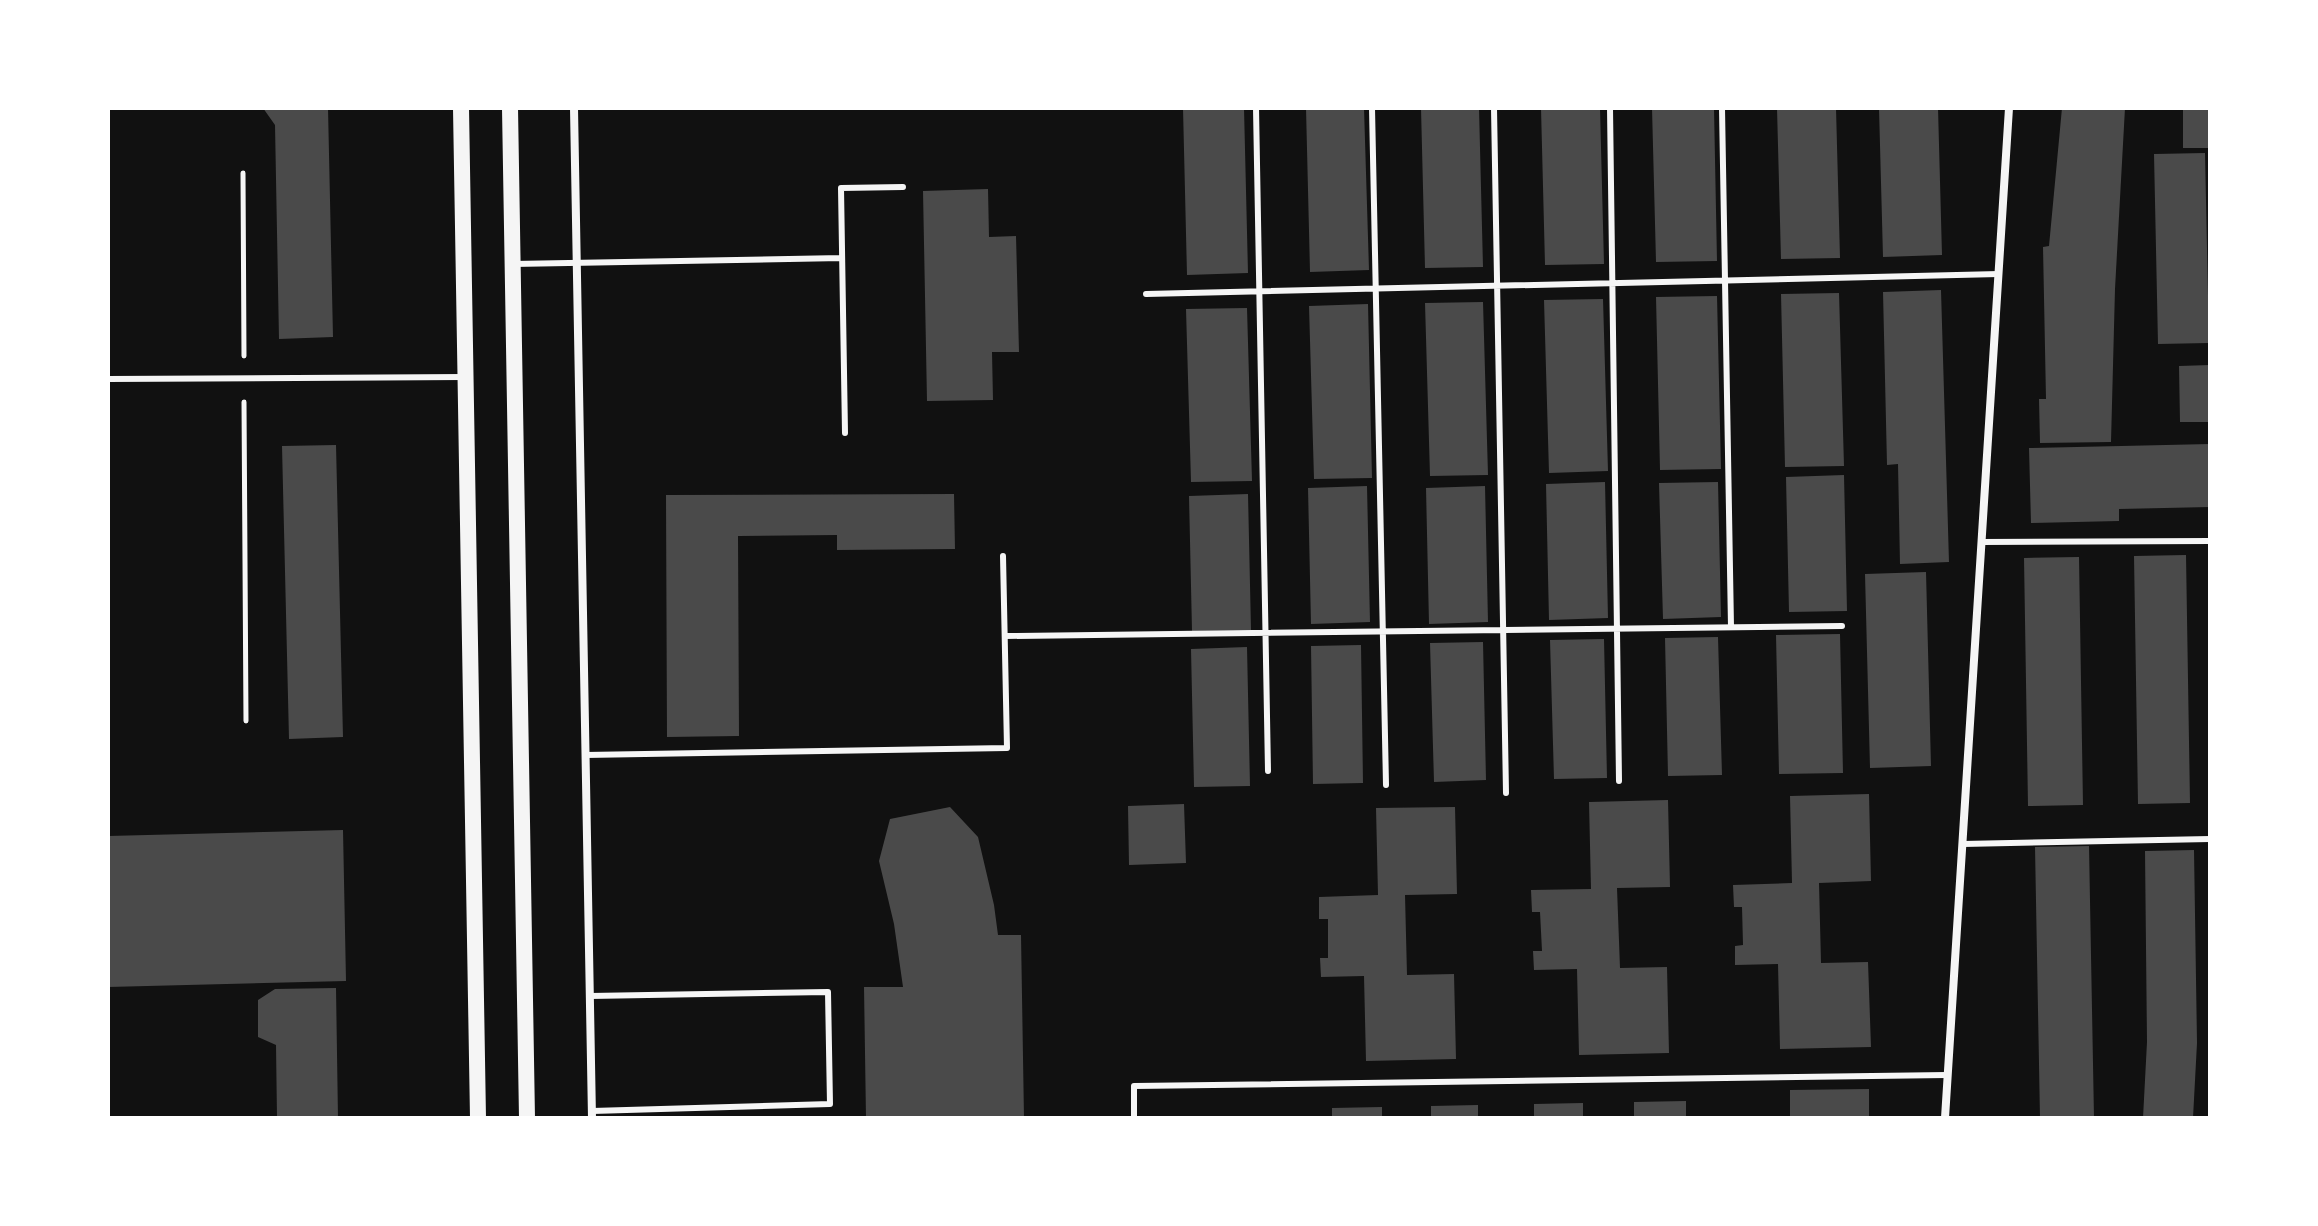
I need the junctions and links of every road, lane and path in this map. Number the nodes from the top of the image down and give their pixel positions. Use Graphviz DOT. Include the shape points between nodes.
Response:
graph roads {
  1 [pos="461,108"];
  2 [pos="510,108"];
  3 [pos="574,108"];
  4 [pos="1256,108"];
  5 [pos="1372,108"];
  6 [pos="1494,108"];
  7 [pos="1610,108"];
  8 [pos="1722,108"];
  9 [pos="2009,108"];
  10 [pos="243,173"];
  11 [pos="903,187"];
  12 [pos="842,258"];
  13 [pos="577,263"];
  14 [pos="513,264"];
  15 [pos="1999,274"];
  16 [pos="1724,281"];
  17 [pos="1612,283"];
  18 [pos="1497,286"];
  19 [pos="1376,289"];
  20 [pos="1259,292"];
  21 [pos="1146,294"];
  22 [pos="465,377"];
  23 [pos="244,378"];
  24 [pos="108,379"];
  25 [pos="845,433"];
  26 [pos="2210,541"];
  27 [pos="1981,542"];
  28 [pos="1003,556"];
  29 [pos="1842,626"];
  30 [pos="1731,627"];
  31 [pos="1618,628"];
  32 [pos="1504,630"];
  33 [pos="1384,631"];
  34 [pos="1266,632"];
  35 [pos="1006,636"];
  36 [pos="246,721"];
  37 [pos="585,755"];
  38 [pos="1268,771"];
  39 [pos="1619,781"];
  40 [pos="1386,785"];
  41 [pos="1506,793"];
  42 [pos="2210,839"];
  43 [pos="1963,844"];
  44 [pos="590,996"];
  45 [pos="1947,1075"];
  46 [pos="592,1114"];
  47 [pos="478,1118"];
  48 [pos="527,1118"];
  49 [pos="1134,1118"];
  50 [pos="1945,1118"];
  1 -- 22 [label="main road"];
  2 -- 14 [label="main road"];
  3 -- 13 [label="street"];
  4 -- 20 [label="lane"];
  5 -- 19 [label="lane"];
  6 -- 18 [label="lane"];
  7 -- 17 [label="lane"];
  8 -- 16 [label="lane"];
  9 -- 15 [label="street"];
  10 -- 23 [label="path"];
  11 -- 12 [label="lane" via="841,188"];
  12 -- 13 [label="lane"];
  12 -- 25 [label="lane"];
  13 -- 14 [label="lane"];
  13 -- 37 [label="street"];
  14 -- 48 [label="main road"];
  15 -- 16 [label="lane"];
  15 -- 27 [label="street"];
  16 -- 17 [label="lane"];
  16 -- 30 [label="lane"];
  17 -- 18 [label="lane"];
  17 -- 31 [label="lane"];
  18 -- 19 [label="lane"];
  18 -- 32 [label="lane"];
  19 -- 20 [label="lane"];
  19 -- 33 [label="lane"];
  20 -- 21 [label="lane"];
  20 -- 34 [label="lane"];
  22 -- 23 [label="lane"];
  22 -- 47 [label="main road"];
  23 -- 24 [label="lane"];
  23 -- 36 [label="path"];
  26 -- 27 [label="lane"];
  27 -- 43 [label="street"];
  28 -- 35 [label="lane"];
  29 -- 30 [label="lane"];
  30 -- 31 [label="lane"];
  31 -- 32 [label="lane"];
  31 -- 39 [label="lane"];
  32 -- 33 [label="lane"];
  32 -- 41 [label="lane"];
  33 -- 34 [label="lane"];
  33 -- 40 [label="lane"];
  34 -- 35 [label="lane"];
  34 -- 38 [label="lane"];
  35 -- 37 [label="lane" via="1007,748"];
  37 -- 44 [label="street"];
  42 -- 43 [label="lane"];
  43 -- 45 [label="street"];
  44 -- 46 [label="street"];
  44 -- 46 [label="lane" via="828,992 830,1104"];
  45 -- 49 [label="lane" via="1134,1086"];
  45 -- 50 [label="street"];
}
